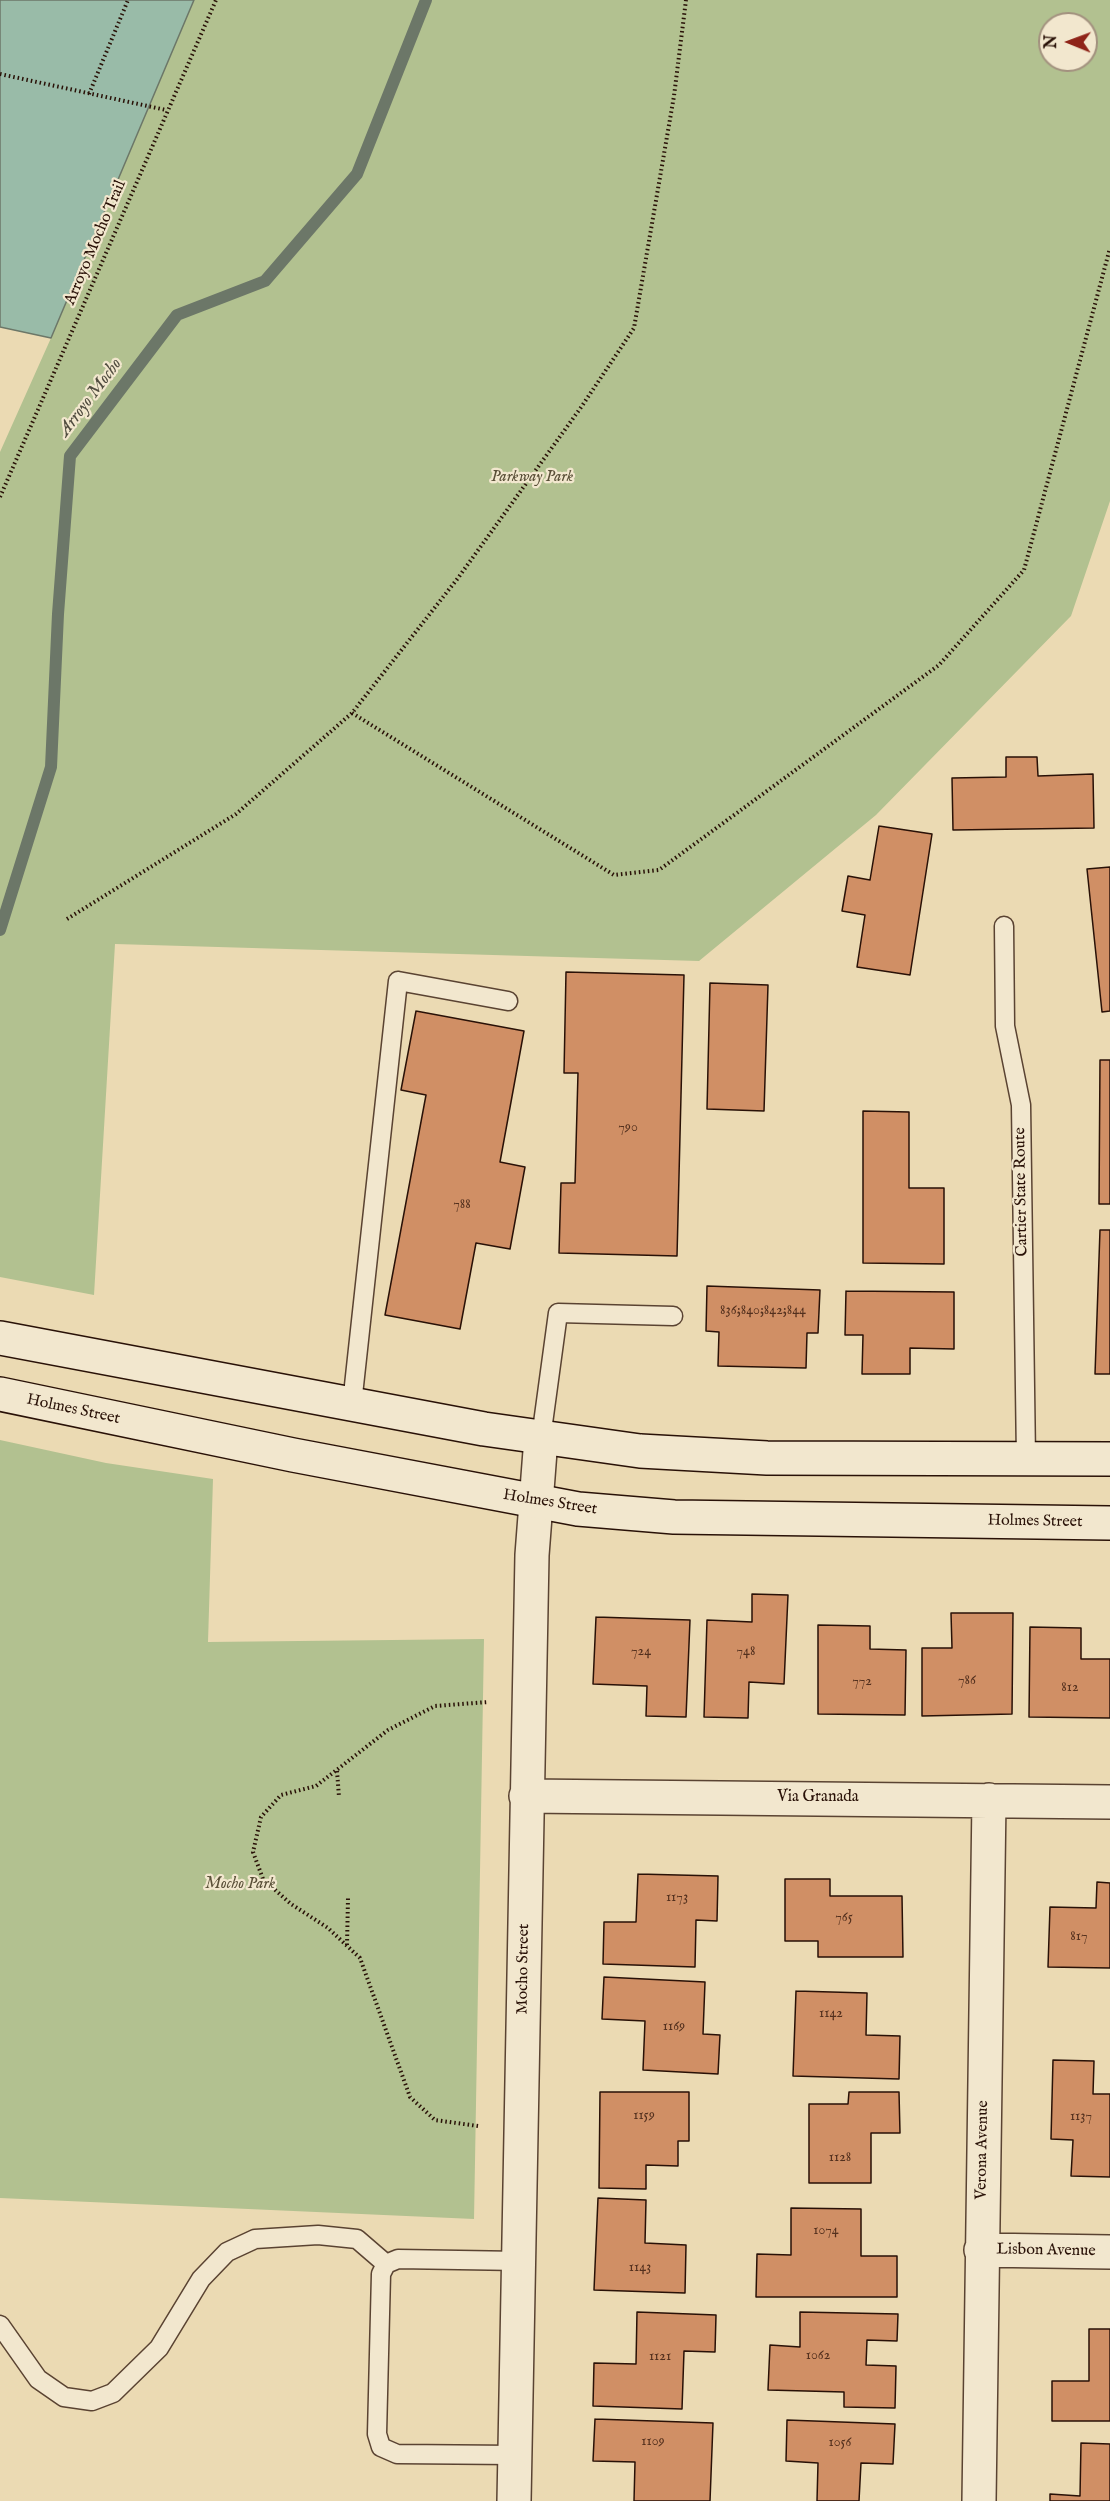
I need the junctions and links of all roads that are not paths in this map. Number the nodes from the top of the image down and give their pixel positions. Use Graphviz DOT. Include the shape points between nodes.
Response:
graph roads {
  1 [pos="1004,926"];
  2 [pos="508,1001"];
  3 [pos="673,1316"];
  4 [pos="0,1338"];
  5 [pos="0,1394"];
  6 [pos="352,1404"];
  7 [pos="542,1438"];
  8 [pos="1026,1459"];
  9 [pos="1110,1459"];
  10 [pos="535,1502"];
  11 [pos="1110,1523"];
  12 [pos="526,1796"];
  13 [pos="989,1800"];
  14 [pos="1110,1802"];
  15 [pos="981,2250"];
  16 [pos="1110,2252"];
  17 [pos="520,2261"];
  18 [pos="386,2264"];
  19 [pos="0,2325"];
  20 [pos="515,2455"];
  21 [pos="514,2501"];
  22 [pos="979,2501"];
  1 -- 8 [label="lane, Cartier State Route" via="1005,1026 1021,1105"];
  2 -- 6 [label="lane" via="398,981"];
  3 -- 7 [label="lane" via="558,1313"];
  4 -- 6 [label="street"];
  5 -- 10 [label="street, Holmes Street"];
  6 -- 7 [label="street"];
  7 -- 8 [label="street" via="640,1451 734,1456"];
  7 -- 10 [label="street, Mocho Street"];
  8 -- 9 [label="street"];
  10 -- 11 [label="street, Holmes Street" via="674,1517"];
  10 -- 12 [label="street, Mocho Street"];
  12 -- 13 [label="street, Via Granada"];
  12 -- 17 [label="street, Mocho Street"];
  13 -- 14 [label="street, Via Granada"];
  13 -- 15 [label="street, Verona Avenue"];
  15 -- 16 [label="street, Lisbon Avenue"];
  15 -- 22 [label="street, Verona Avenue"];
  17 -- 18 [label="lane" via="398,2259"];
  17 -- 20 [label="street, Mocho Street"];
  18 -- 19 [label="lane" via="357,2239 318,2235 255,2239 227,2252 201,2279 159,2348 113,2393 92,2401 64,2397 38,2379"];
  18 -- 20 [label="lane" via="381,2274 377,2434 381,2447 397,2454"];
  20 -- 21 [label="street, Mocho Street"];
}
